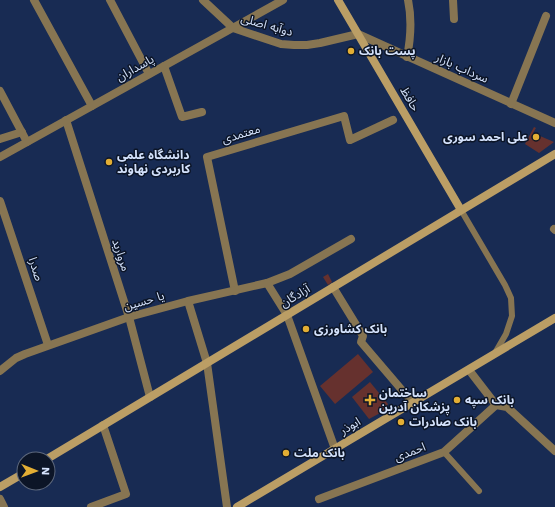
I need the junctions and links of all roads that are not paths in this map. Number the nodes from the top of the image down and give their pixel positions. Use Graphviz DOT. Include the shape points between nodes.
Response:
graph roads {
  1 [pos="34,0"];
  2 [pos="110,0"];
  3 [pos="283,0"];
  4 [pos="338,0"];
  5 [pos="408,0"];
  6 [pos="453,0"];
  7 [pos="205,1"];
  8 [pos="546,16"];
  9 [pos="454,19"];
  10 [pos="233,28"];
  11 [pos="358,34"];
  12 [pos="407,57"];
  13 [pos="164,66"];
  14 [pos="149,74"];
  15 [pos="0,91"];
  16 [pos="511,104"];
  17 [pos="92,106"];
  18 [pos="202,112"];
  19 [pos="66,120"];
  20 [pos="393,120"];
  21 [pos="555,123"];
  22 [pos="22,132"];
  23 [pos="0,140"];
  24 [pos="27,142"];
  25 [pos="555,154"];
  26 [pos="0,157"];
  27 [pos="0,201"];
  28 [pos="461,210"];
  29 [pos="351,239"];
  30 [pos="267,283"];
  31 [pos="333,287"];
  32 [pos="235,291"];
  33 [pos="188,301"];
  34 [pos="287,315"];
  35 [pos="129,317"];
  36 [pos="555,318"];
  37 [pos="48,345"];
  38 [pos="494,354"];
  39 [pos="207,363"];
  40 [pos="469,370"];
  41 [pos="0,371"];
  42 [pos="150,397"];
  43 [pos="413,403"];
  44 [pos="496,405"];
  45 [pos="103,426"];
  46 [pos="335,449"];
  47 [pos="555,451"];
  48 [pos="444,452"];
  49 [pos="56,454"];
  50 [pos="16,478"];
  51 [pos="0,487"];
  52 [pos="479,491"];
  53 [pos="0,499"];
  54 [pos="319,500"];
  55 [pos="4,507"];
  56 [pos="91,507"];
  57 [pos="227,507"];
  58 [pos="238,507"];
  1 -- 17 [label="street"];
  2 -- 14 [label="street"];
  3 -- 10 [label="street, پاسداران"];
  4 -- 11 [label="main road, حافظ"];
  5 -- 12 [label="street" via="411,33"];
  6 -- 9 [label="street"];
  7 -- 10 [label="street, دوآبه اصلی"];
  8 -- 16 [label="street"];
  10 -- 11 [label="street, دوآبه اصلی" via="280,44 294,45 320,43"];
  10 -- 13 [label="street, پاسداران"];
  11 -- 12 [label="street, سرداب بازار"];
  11 -- 28 [label="main road, حافظ"];
  12 -- 16 [label="street, سرداب بازار"];
  13 -- 14 [label="street, پاسداران"];
  13 -- 18 [label="street" via="182,117"];
  14 -- 17 [label="street, پاسداران"];
  15 -- 22 [label="street"];
  16 -- 21 [label="street, سرداب بازار"];
  17 -- 19 [label="street, پاسداران"];
  19 -- 24 [label="street, پاسداران"];
  19 -- 35 [label="street, مروارید"];
  20 -- 32 [label="street, معتمدی" via="350,140 344,116 206,157"];
  22 -- 23 [label="street"];
  22 -- 24 [label="street"];
  24 -- 26 [label="street, پاسداران"];
  25 -- 28 [label="main road, آزادگان"];
  27 -- 37 [label="street, صدرا"];
  28 -- 31 [label="main road, آزادگان"];
  28 -- 38 [label="lane" via="511,298 512,316 506,334"];
  29 -- 30 [label="street, یا حسین" via="290,274"];
  30 -- 32 [label="street, یا حسین"];
  30 -- 34 [label="street"];
  31 -- 34 [label="main road, آزادگان"];
  31 -- 43 [label="street" via="362,336 361,342"];
  32 -- 33 [label="street, یا حسین"];
  33 -- 35 [label="street, یا حسین"];
  33 -- 39 [label="street"];
  34 -- 39 [label="main road, آزادگان"];
  34 -- 46 [label="street"];
  35 -- 37 [label="street, یا حسین"];
  35 -- 42 [label="street, مروارید"];
  36 -- 38 [label="main road, ابوذر"];
  37 -- 41 [label="street, یا حسین" via="16,358"];
  38 -- 40 [label="main road, ابوذر"];
  39 -- 42 [label="main road, آزادگان"];
  39 -- 57 [label="street"];
  40 -- 43 [label="main road, ابوذر"];
  40 -- 44 [label="street"];
  42 -- 45 [label="main road, آزادگان"];
  43 -- 46 [label="main road, ابوذر"];
  44 -- 47 [label="street" via="507,407"];
  44 -- 48 [label="street, احمدی"];
  45 -- 49 [label="main road, آزادگان"];
  45 -- 56 [label="street" via="126,494"];
  46 -- 58 [label="main road, ابوذر"];
  48 -- 52 [label="lane"];
  48 -- 54 [label="street, احمدی"];
  50 -- 51 [label="main road"];
  53 -- 55 [label="street"];
}
